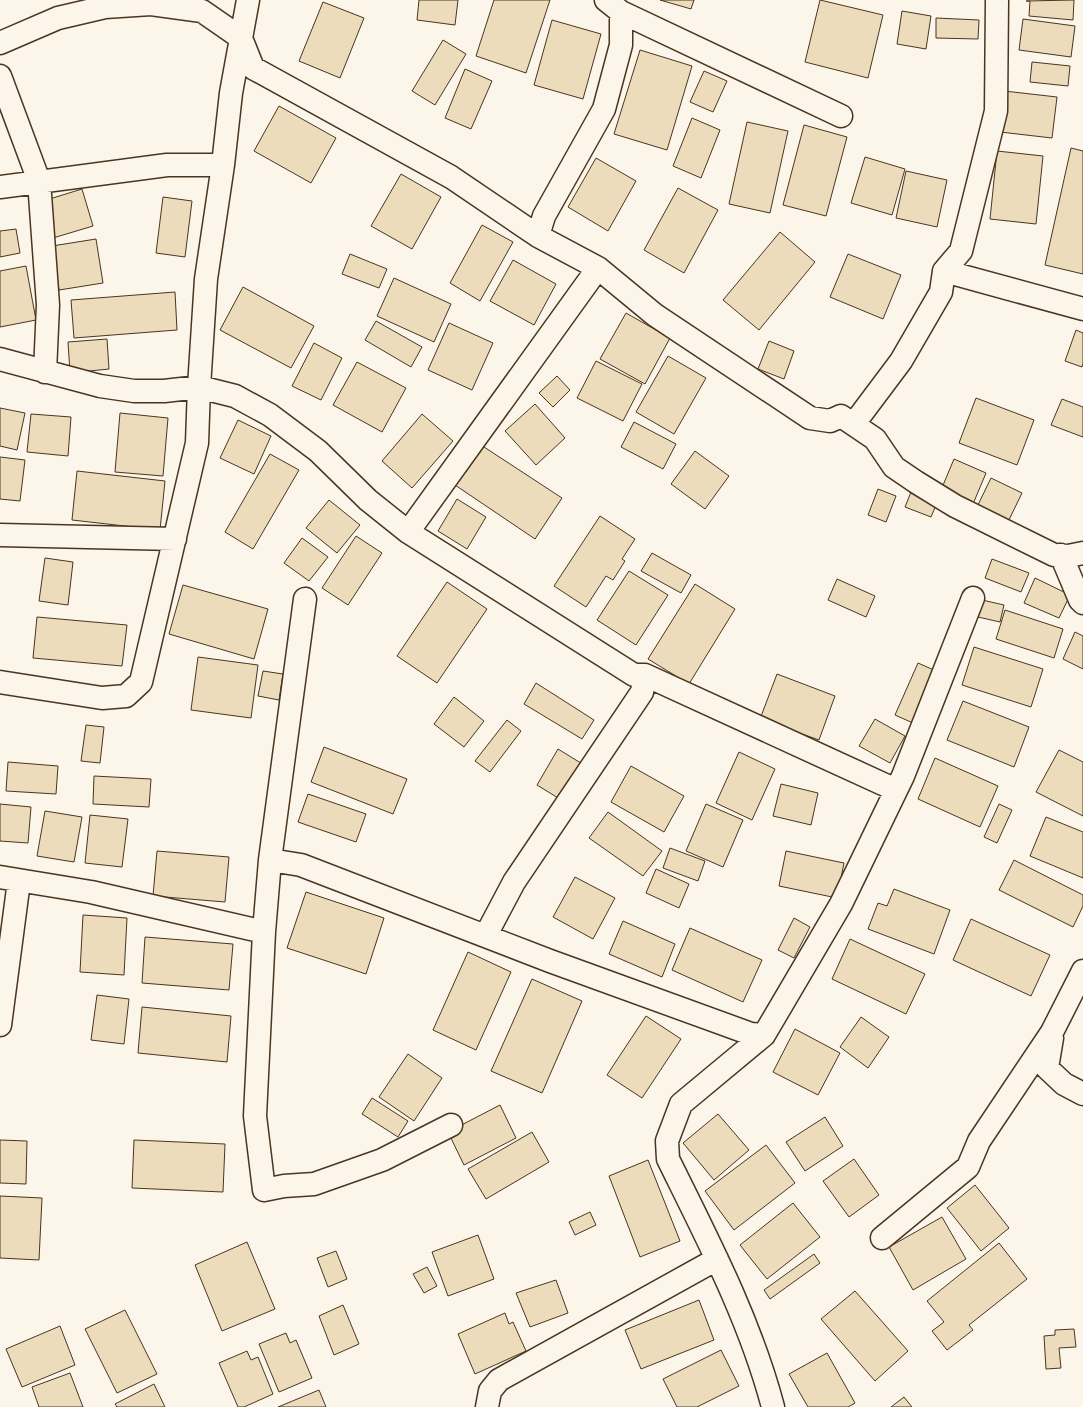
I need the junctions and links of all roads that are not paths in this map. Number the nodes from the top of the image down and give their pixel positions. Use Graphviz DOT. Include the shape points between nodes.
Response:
graph roads {
  1 [pos="248,0"];
  2 [pos="997,0"];
  3 [pos="614,6"];
  4 [pos="240,38"];
  5 [pos="0,43"];
  6 [pos="0,76"];
  7 [pos="842,116"];
  8 [pos="223,165"];
  9 [pos="39,181"];
  10 [pos="0,187"];
  11 [pos="538,236"];
  12 [pos="598,268"];
  13 [pos="944,271"];
  14 [pos="1083,309"];
  15 [pos="0,359"];
  16 [pos="45,372"];
  17 [pos="199,387"];
  18 [pos="856,425"];
  19 [pos="408,532"];
  20 [pos="0,535"];
  21 [pos="175,539"];
  22 [pos="1072,554"];
  23 [pos="305,598"];
  24 [pos="973,598"];
  25 [pos="1083,602"];
  26 [pos="645,675"];
  27 [pos="0,682"];
  28 [pos="896,790"];
  29 [pos="270,860"];
  30 [pos="10,879"];
  31 [pos="264,932"];
  32 [pos="486,935"];
  33 [pos="1083,971"];
  34 [pos="0,1025"];
  35 [pos="1052,1032"];
  36 [pos="764,1035"];
  37 [pos="1083,1094"];
  38 [pos="451,1125"];
  39 [pos="882,1238"];
  40 [pos="717,1259"];
  41 [pos="487,1407"];
  42 [pos="773,1407"];
  1 -- 4 [label="street"];
  2 -- 13 [label="street" via="996,110 961,251"];
  3 -- 7 [label="street"];
  3 -- 11 [label="street" via="621,46 604,109 544,216"];
  4 -- 5 [label="street" via="202,11 151,4 105,6 58,18"];
  4 -- 8 [label="street"];
  4 -- 11 [label="street" via="253,68 451,177"];
  6 -- 9 [label="street"];
  8 -- 9 [label="street" via="168,165"];
  8 -- 17 [label="street" via="206,280"];
  9 -- 10 [label="street"];
  9 -- 16 [label="street" via="48,305"];
  11 -- 12 [label="street"];
  12 -- 18 [label="street" via="655,315 810,418 830,422 841,416"];
  12 -- 19 [label="street"];
  13 -- 14 [label="street"];
  13 -- 18 [label="street" via="941,292 901,361"];
  15 -- 16 [label="street"];
  16 -- 17 [label="street" via="134,391 164,392"];
  17 -- 19 [label="street" via="234,396 270,414 318,451 368,500"];
  17 -- 21 [label="street" via="197,443"];
  18 -- 22 [label="street" via="875,439 894,466 916,482 1054,555"];
  19 -- 26 [label="street" via="634,675"];
  20 -- 21 [label="street"];
  21 -- 27 [label="street" via="141,682 126,696 102,698"];
  22 -- 25 [label="street"];
  23 -- 29 [label="street"];
  24 -- 28 [label="street"];
  26 -- 28 [label="street"];
  26 -- 32 [label="street" via="642,692 514,882"];
  28 -- 36 [label="street" via="842,904"];
  29 -- 31 [label="street"];
  29 -- 32 [label="street" via="301,865"];
  30 -- 31 [label="street" via="91,892"];
  30 -- 34 [label="street"];
  31 -- 38 [label="street" via="255,1116 264,1190 314,1184 382,1160"];
  32 -- 36 [label="street" via="751,1034"];
  33 -- 35 [label="street"];
  35 -- 37 [label="street" via="1047,1068 1064,1084"];
  35 -- 39 [label="street" via="979,1142 968,1167"];
  36 -- 40 [label="street" via="681,1104 668,1141 668,1159"];
  40 -- 41 [label="street" via="499,1380 490,1391"];
  40 -- 42 [label="street" via="745,1324"];
}
